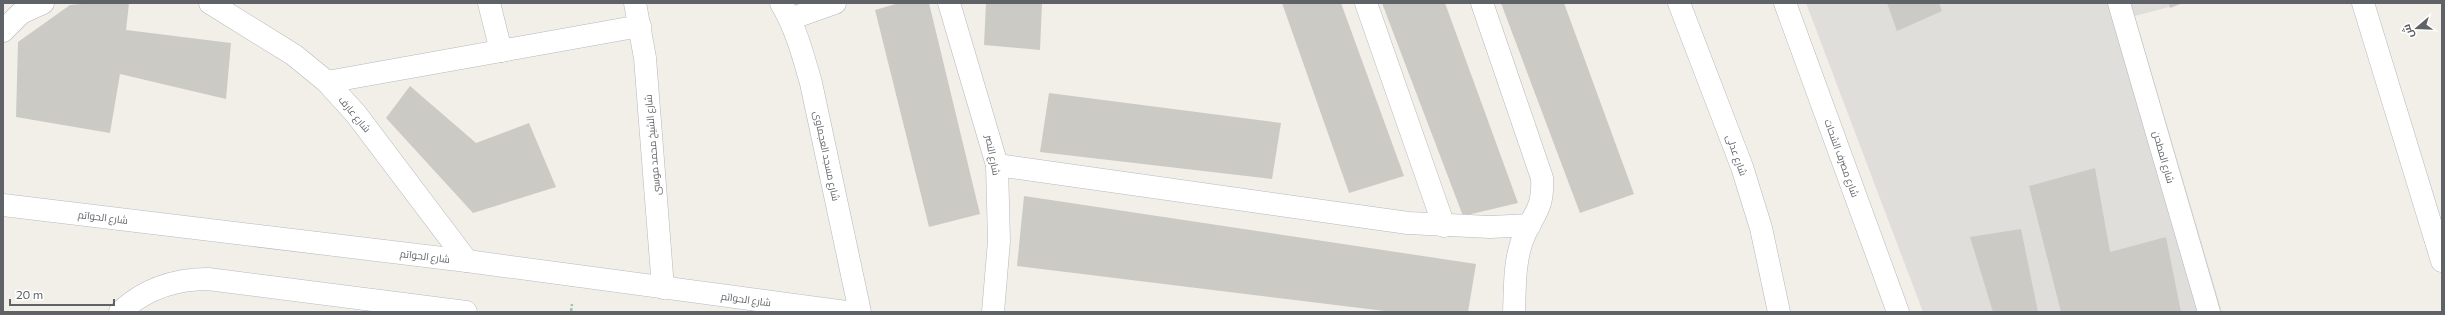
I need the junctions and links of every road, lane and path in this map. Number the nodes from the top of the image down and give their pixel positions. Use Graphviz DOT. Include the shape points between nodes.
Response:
graph roads {
  1 [pos="43,3"];
  2 [pos="210,3"];
  3 [pos="489,3"];
  4 [pos="635,3"];
  5 [pos="835,3"];
  6 [pos="949,3"];
  7 [pos="1366,3"];
  8 [pos="1482,3"];
  9 [pos="1679,3"];
  10 [pos="1786,3"];
  11 [pos="2119,3"];
  12 [pos="2363,3"];
  13 [pos="20,8"];
  14 [pos="785,11"];
  15 [pos="640,26"];
  16 [pos="3,31"];
  17 [pos="501,51"];
  18 [pos="327,82"];
  19 [pos="997,165"];
  20 [pos="3,205"];
  21 [pos="1530,225"];
  22 [pos="1444,226"];
  23 [pos="467,261"];
  24 [pos="2442,261"];
  25 [pos="663,288"];
  26 [pos="120,312"];
  27 [pos="466,312"];
  28 [pos="846,312"];
  29 [pos="860,312"];
  30 [pos="993,312"];
  31 [pos="1514,312"];
  32 [pos="1779,312"];
  33 [pos="1898,312"];
  34 [pos="2209,312"];
  1 -- 13 [label="street"];
  2 -- 18 [label="street, شارع عارف" via="294,55"];
  3 -- 17 [label="street"];
  4 -- 15 [label="street, شارع الشيخ محمد موسى"];
  5 -- 14 [label="street"];
  6 -- 19 [label="street, شارع النصر"];
  7 -- 22 [label="street"];
  8 -- 21 [label="street" via="1542,178 1543,196"];
  9 -- 32 [label="street, شارع عدلى" via="1742,167 1761,228"];
  10 -- 33 [label="street, شارع مصرف الشحات"];
  11 -- 34 [label="street, شارع المطحن"];
  12 -- 24 [label="street"];
  13 -- 16 [label="street"];
  14 -- 29 [label="street, شارع مسجد العجماوى" via="811,83"];
  15 -- 17 [label="street"];
  15 -- 25 [label="street, شارع الشيخ محمد موسى" via="645,58"];
  17 -- 18 [label="street"];
  18 -- 23 [label="street, شارع عارف" via="356,114"];
  19 -- 22 [label="street"];
  19 -- 30 [label="street, شارع النصر" via="999,241"];
  20 -- 23 [label="street, شارع الحواتم"];
  21 -- 22 [label="street"];
  21 -- 31 [label="street" via="1522,242 1516,266"];
  23 -- 25 [label="street, شارع الحواتم"];
  25 -- 28 [label="street, شارع الحواتم"];
  26 -- 27 [label="street" via="132,301 157,287 185,279 208,279"];
}
